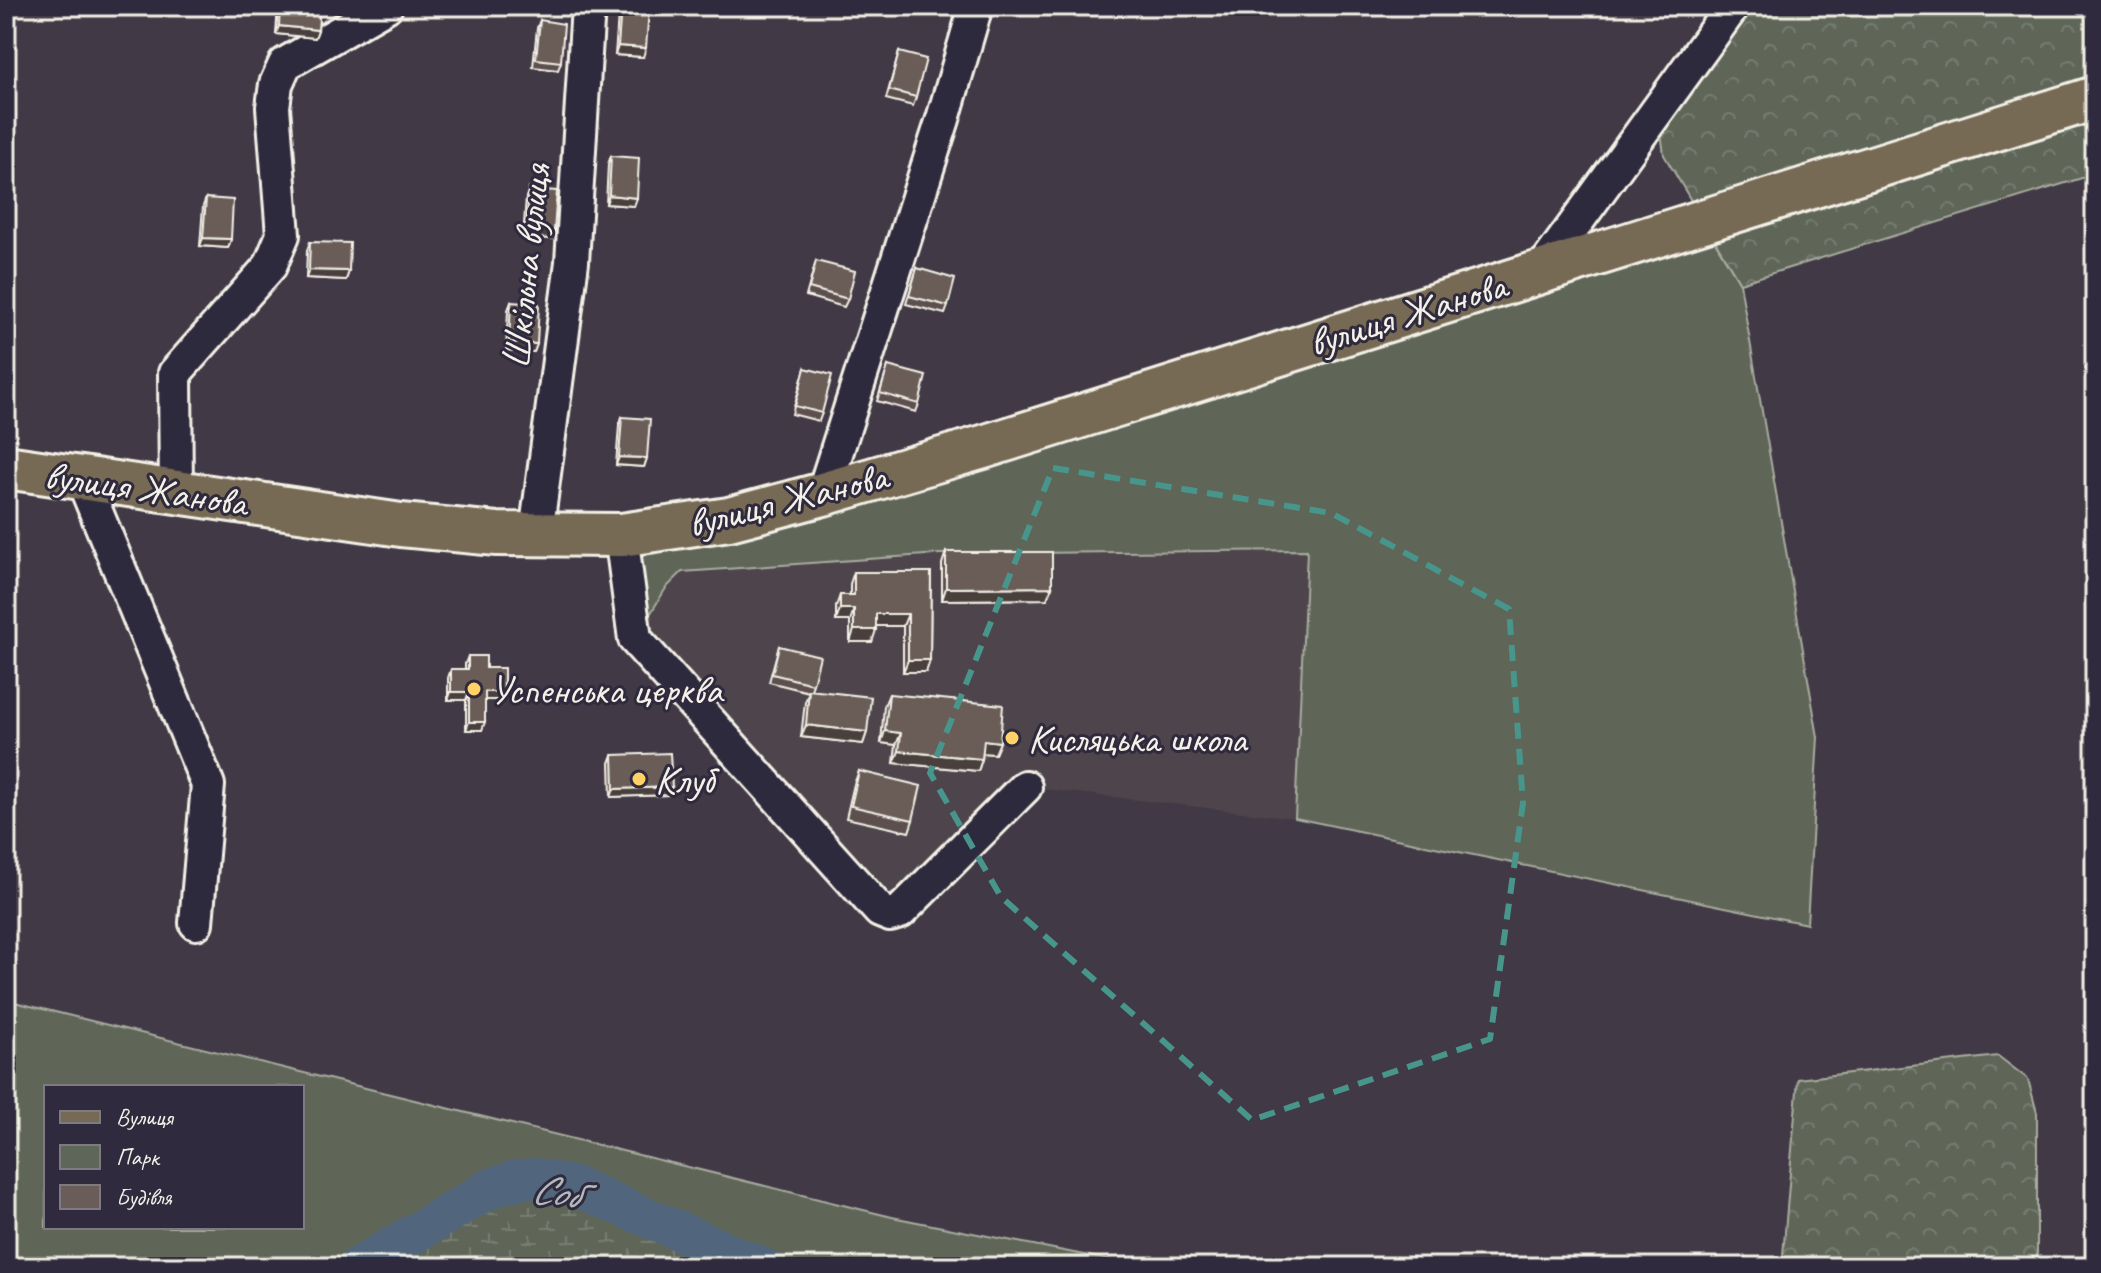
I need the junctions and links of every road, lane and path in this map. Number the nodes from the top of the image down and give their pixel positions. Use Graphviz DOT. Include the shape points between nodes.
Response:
graph roads {
  1 [pos="386,6"];
  2 [pos="588,6"];
  3 [pos="976,6"];
  4 [pos="1733,6"];
  5 [pos="2095,98"];
  6 [pos="1542,270"];
  7 [pos="6,467"];
  8 [pos="83,480"];
  9 [pos="176,493"];
  10 [pos="823,494"];
  11 [pos="536,534"];
  12 [pos="621,535"];
  13 [pos="1025,787"];
  14 [pos="196,923"];
  1 -- 9 [label="street" via="285,64 276,84 273,107 283,235 270,266 175,373"];
  2 -- 11 [label="street, Шкільна вулиця" via="572,262"];
  3 -- 10 [label="street"];
  4 -- 6 [label="street"];
  5 -- 6 [label="main road, вулиця Жанова"];
  6 -- 10 [label="main road, вулиця Жанова"];
  7 -- 8 [label="main road, вулиця Жанова"];
  8 -- 9 [label="main road, вулиця Жанова"];
  8 -- 14 [label="street" via="208,785"];
  9 -- 11 [label="main road, вулиця Жанова" via="401,525"];
  10 -- 12 [label="main road, вулиця Жанова" via="729,519"];
  11 -- 12 [label="main road, вулиця Жанова"];
  12 -- 13 [label="street" via="635,639 884,914 900,912"];
}
